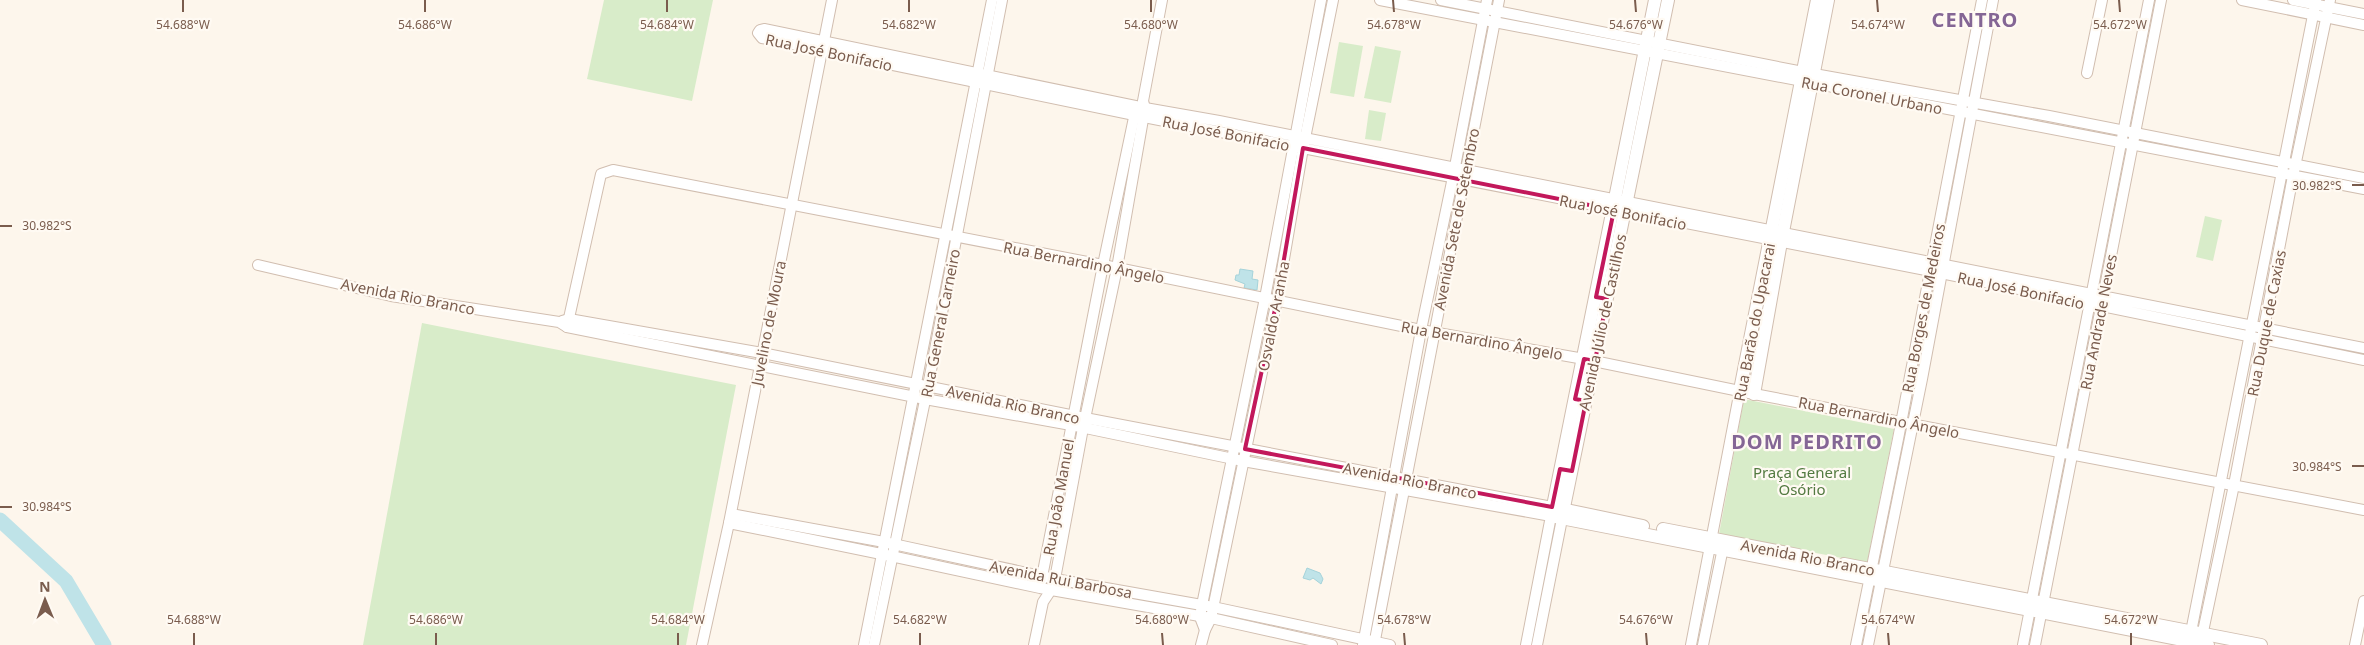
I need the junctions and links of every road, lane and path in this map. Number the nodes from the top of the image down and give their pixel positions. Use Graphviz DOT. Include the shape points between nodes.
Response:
graph roads {
  1 [pos="832,0"];
  2 [pos="1162,0"];
  3 [pos="1321,0"];
  4 [pos="1333,0"];
  5 [pos="1380,0"];
  6 [pos="1441,0"];
  7 [pos="1655,0"];
  8 [pos="1668,0"];
  9 [pos="1817,0"];
  10 [pos="1828,0"];
  11 [pos="1982,0"];
  12 [pos="1993,0"];
  13 [pos="2102,0"];
  14 [pos="2149,0"];
  15 [pos="2162,0"];
  16 [pos="2242,0"];
  17 [pos="2293,0"];
  18 [pos="996,3"];
  19 [pos="1486,4"];
  20 [pos="1498,5"];
  21 [pos="2315,6"];
  22 [pos="2328,8"];
  23 [pos="2364,14"];
  24 [pos="2145,19"];
  25 [pos="1482,20"];
  26 [pos="1495,22"];
  27 [pos="2157,22"];
  28 [pos="2364,25"];
  29 [pos="1607,37"];
  30 [pos="823,46"];
  31 [pos="1652,46"];
  32 [pos="2304,58"];
  33 [pos="2317,60"];
  34 [pos="1970,64"];
  35 [pos="1981,66"];
  36 [pos="2087,73"];
  37 [pos="1808,78"];
  38 [pos="981,79"];
  39 [pos="2131,88"];
  40 [pos="2143,90"];
  41 [pos="1962,106"];
  42 [pos="1973,108"];
  43 [pos="1141,109"];
  44 [pos="2049,116"];
  45 [pos="2292,121"];
  46 [pos="973,123"];
  47 [pos="2304,123"];
  48 [pos="2047,128"];
  49 [pos="2122,131"];
  50 [pos="2133,139"];
  51 [pos="1299,142"];
  52 [pos="2120,142"];
  53 [pos="2214,149"];
  54 [pos="960,158"];
  55 [pos="971,160"];
  56 [pos="2212,160"];
  57 [pos="2295,165"];
  58 [pos="2283,168"];
  59 [pos="1459,174"];
  60 [pos="2293,176"];
  61 [pos="2364,178"];
  62 [pos="1946,187"];
  63 [pos="1958,189"];
  64 [pos="2364,189"];
  65 [pos="1119,190"];
  66 [pos="1130,192"];
  67 [pos="952,200"];
  68 [pos="963,204"];
  69 [pos="792,206"];
  70 [pos="1620,207"];
  71 [pos="944,234"];
  72 [pos="1776,236"];
  73 [pos="957,237"];
  74 [pos="2268,253"];
  75 [pos="2279,255"];
  76 [pos="258,265"];
  77 [pos="1103,265"];
  78 [pos="1117,268"];
  79 [pos="1937,268"];
  80 [pos="936,280"];
  81 [pos="948,282"];
  82 [pos="1265,298"];
  83 [pos="1277,300"];
  84 [pos="2090,300"];
  85 [pos="2102,302"];
  86 [pos="928,320"];
  87 [pos="565,323"];
  88 [pos="940,323"];
  89 [pos="1420,330"];
  90 [pos="2251,331"];
  91 [pos="1434,332"];
  92 [pos="2263,334"];
  93 [pos="2082,342"];
  94 [pos="2338,343"];
  95 [pos="2094,345"];
  96 [pos="691,346"];
  97 [pos="2364,348"];
  98 [pos="762,353"];
  99 [pos="2335,354"];
  100 [pos="921,356"];
  101 [pos="933,358"];
  102 [pos="1589,360"];
  103 [pos="2364,360"];
  104 [pos="1083,363"];
  105 [pos="760,364"];
  106 [pos="1096,366"];
  107 [pos="847,370"];
  108 [pos="2243,375"];
  109 [pos="1909,377"];
  110 [pos="2255,378"];
  111 [pos="1922,379"];
  112 [pos="845,382"];
  113 [pos="915,384"];
  114 [pos="928,386"];
  115 [pos="1740,390"];
  116 [pos="1754,394"];
  117 [pos="913,396"];
  118 [pos="925,398"];
  119 [pos="1001,401"];
  120 [pos="999,412"];
  121 [pos="2068,413"];
  122 [pos="2079,415"];
  123 [pos="1072,421"];
  124 [pos="1901,421"];
  125 [pos="1084,423"];
  126 [pos="1912,423"];
  127 [pos="1159,432"];
  128 [pos="1157,443"];
  129 [pos="1234,446"];
  130 [pos="2229,446"];
  131 [pos="2241,448"];
  132 [pos="1245,449"];
  133 [pos="2061,452"];
  134 [pos="2072,453"];
  135 [pos="1232,458"];
  136 [pos="1243,461"];
  137 [pos="1899,461"];
  138 [pos="899,468"];
  139 [pos="1343,468"];
  140 [pos="910,470"];
  141 [pos="1341,478"];
  142 [pos="2222,482"];
  143 [pos="1393,483"];
  144 [pos="1060,484"];
  145 [pos="1404,485"];
  146 [pos="2234,485"];
  147 [pos="1072,487"];
  148 [pos="2364,510"];
  149 [pos="1557,513"];
  150 [pos="730,519"];
  151 [pos="807,528"];
  152 [pos="805,538"];
  153 [pos="889,543"];
  154 [pos="1717,543"];
  155 [pos="2208,552"];
  156 [pos="2219,554"];
  157 [pos="887,555"];
  158 [pos="1543,557"];
  159 [pos="1554,559"];
  160 [pos="967,560"];
  161 [pos="2039,562"];
  162 [pos="2051,563"];
  163 [pos="964,572"];
  164 [pos="1875,574"];
  165 [pos="1042,577"];
  166 [pos="1055,579"];
  167 [pos="1040,588"];
  168 [pos="1051,590"];
  169 [pos="1133,593"];
  170 [pos="2364,601"];
  171 [pos="1043,602"];
  172 [pos="1131,604"];
  173 [pos="1202,605"];
  174 [pos="2036,606"];
  175 [pos="1213,607"];
  176 [pos="1862,614"];
  177 [pos="2363,615"];
  178 [pos="1874,617"];
  179 [pos="1206,618"];
  180 [pos="1529,630"];
  181 [pos="1326,631"];
  182 [pos="1540,632"];
  183 [pos="2197,641"];
  184 [pos="1363,642"];
  185 [pos="1328,644"];
  186 [pos="1374,644"];
  187 [pos="702,645"];
  188 [pos="864,645"];
  189 [pos="874,645"];
  190 [pos="1034,645"];
  191 [pos="1201,645"];
  192 [pos="1390,645"];
  193 [pos="1526,645"];
  194 [pos="1537,645"];
  195 [pos="1692,645"];
  196 [pos="1703,645"];
  197 [pos="1856,645"];
  198 [pos="1868,645"];
  199 [pos="2023,645"];
  200 [pos="2035,645"];
  201 [pos="2261,645"];
  202 [pos="2355,645"];
  1 -- 30 [label="street, Juvelino de Moura"];
  2 -- 43 [label="street, Rua João Manuel"];
  3 -- 51 [label="street, Osvaldo Aranha"];
  4 -- 51 [label="street, Osvaldo Aranha"];
  5 -- 25 [label="street, Rua Coronel Urbano"];
  6 -- 19 [label="street, Rua Coronel Urbano"];
  7 -- 31 [label="street, Avenida Júlio de Castilhos"];
  8 -- 31 [label="street, Avenida Júlio de Castilhos"];
  9 -- 37 [label="street, Rua Barão do Upacarai"];
  10 -- 37 [label="street, Rua Barão do Upacarai"];
  11 -- 34 [label="street, Rua Borges de Medeiros"];
  12 -- 35 [label="street, Rua Borges de Medeiros"];
  13 -- 36 [label="street"];
  14 -- 24 [label="street, Rua Andrade Neves"];
  15 -- 27 [label="street, Rua Andrade Neves"];
  16 -- 21 [label="street"];
  17 -- 21 [label="street"];
  18 -- 38 [label="street, Rua General Carneiro"];
  19 -- 20 [label="street, Rua Coronel Urbano"];
  19 -- 25 [label="street, Avenida Sete de Setembro"];
  20 -- 26 [label="street, Avenida Sete de Setembro"];
  20 -- 29 [label="street, Rua Coronel Urbano"];
  21 -- 22 [label="street"];
  21 -- 32 [label="street, Rua Duque de Caxias"];
  22 -- 23 [label="street"];
  22 -- 28 [label="street"];
  22 -- 33 [label="street, Rua Duque de Caxias"];
  24 -- 27 [label="street"];
  24 -- 39 [label="street, Rua Andrade Neves"];
  25 -- 26 [label="street, Rua Coronel Urbano"];
  25 -- 59 [label="street, Avenida Sete de Setembro"];
  26 -- 29 [label="street, Rua Coronel Urbano"];
  26 -- 59 [label="street, Avenida Sete de Setembro"];
  27 -- 40 [label="street, Rua Andrade Neves"];
  29 -- 31 [label="street, Rua Coronel Urbano"];
  30 -- 30 [label="street, Rua José Bonifacio" via="764,29 758,33 762,38"];
  30 -- 38 [label="street, Rua José Bonifacio"];
  30 -- 69 [label="street, Juvelino de Moura"];
  31 -- 37 [label="street, Rua Coronel Urbano"];
  31 -- 70 [label="street, Avenida Júlio de Castilhos"];
  32 -- 33 [label="street"];
  32 -- 45 [label="street, Rua Duque de Caxias"];
  33 -- 47 [label="street, Rua Duque de Caxias"];
  34 -- 35 [label="street"];
  34 -- 41 [label="street, Rua Borges de Medeiros"];
  35 -- 42 [label="street, Rua Borges de Medeiros"];
  37 -- 41 [label="street, Rua Coronel Urbano"];
  37 -- 72 [label="street, Rua Barão do Upacarai"];
  38 -- 43 [label="street, Rua José Bonifacio"];
  38 -- 46 [label="street, Rua General Carneiro"];
  39 -- 40 [label="street"];
  39 -- 49 [label="street, Rua Andrade Neves"];
  40 -- 50 [label="street, Rua Andrade Neves"];
  41 -- 42 [label="street, Rua Coronel Urbano"];
  41 -- 62 [label="street, Rua Borges de Medeiros"];
  42 -- 44 [label="street, Rua Coronel Urbano"];
  42 -- 48 [label="street, Rua Coronel Urbano"];
  42 -- 63 [label="street, Rua Borges de Medeiros"];
  43 -- 51 [label="street, Rua José Bonifacio"];
  43 -- 65 [label="street, Rua João Manuel"];
  43 -- 66 [label="street, Rua João Manuel"];
  44 -- 48 [label="street"];
  44 -- 49 [label="street, Rua Coronel Urbano"];
  45 -- 47 [label="street"];
  45 -- 58 [label="street, Rua Duque de Caxias"];
  46 -- 54 [label="street, Rua General Carneiro"];
  46 -- 55 [label="street, Rua General Carneiro"];
  47 -- 57 [label="street, Rua Duque de Caxias"];
  48 -- 52 [label="street, Rua Coronel Urbano"];
  49 -- 50 [label="street, Rua Coronel Urbano"];
  49 -- 52 [label="street, Rua Andrade Neves"];
  50 -- 52 [label="street, Rua Coronel Urbano"];
  50 -- 53 [label="street, Rua Coronel Urbano"];
  50 -- 56 [label="street, Rua Coronel Urbano"];
  50 -- 85 [label="street, Rua Andrade Neves"];
  51 -- 59 [label="street, Rua José Bonifacio"];
  51 -- 82 [label="street, Osvaldo Aranha"];
  51 -- 83 [label="street, Osvaldo Aranha"];
  52 -- 84 [label="street, Rua Andrade Neves"];
  53 -- 56 [label="street"];
  53 -- 58 [label="street, Rua Coronel Urbano"];
  54 -- 55 [label="street"];
  54 -- 67 [label="street, Rua General Carneiro"];
  55 -- 68 [label="street, Rua General Carneiro"];
  56 -- 58 [label="street, Rua Coronel Urbano"];
  57 -- 58 [label="street, Rua Coronel Urbano"];
  57 -- 60 [label="street, Rua Duque de Caxias"];
  57 -- 61 [label="street, Rua Coronel Urbano"];
  58 -- 60 [label="street, Rua Coronel Urbano"];
  58 -- 74 [label="street, Rua Duque de Caxias"];
  59 -- 70 [label="street, Rua José Bonifacio"];
  59 -- 89 [label="street, Avenida Sete de Setembro"];
  59 -- 91 [label="street, Avenida Sete de Setembro"];
  60 -- 64 [label="street, Rua Coronel Urbano"];
  60 -- 75 [label="street, Rua Duque de Caxias"];
  62 -- 63 [label="street"];
  62 -- 79 [label="street, Rua Borges de Medeiros"];
  63 -- 79 [label="street, Rua Borges de Medeiros"];
  65 -- 66 [label="street"];
  65 -- 77 [label="street, Rua João Manuel"];
  66 -- 78 [label="street, Rua João Manuel"];
  67 -- 68 [label="street"];
  67 -- 71 [label="street, Rua General Carneiro"];
  68 -- 73 [label="street, Rua General Carneiro"];
  69 -- 71 [label="street, Rua Bernardino Ângelo"];
  69 -- 87 [label="street, Rua Bernardino Ângelo" via="612,170 601,174"];
  69 -- 98 [label="street, Juvelino de Moura"];
  70 -- 72 [label="street, Rua José Bonifacio"];
  70 -- 102 [label="street, Avenida Júlio de Castilhos"];
  71 -- 73 [label="street, Rua Bernardino Ângelo"];
  71 -- 80 [label="street, Rua General Carneiro"];
  72 -- 79 [label="street, Rua José Bonifacio"];
  72 -- 115 [label="street, Rua Barão do Upacarai"];
  72 -- 116 [label="street, Rua Barão do Upacarai"];
  73 -- 77 [label="street, Rua Bernardino Ângelo"];
  73 -- 81 [label="street, Rua General Carneiro"];
  74 -- 75 [label="street"];
  74 -- 90 [label="street, Rua Duque de Caxias"];
  75 -- 92 [label="street, Rua Duque de Caxias"];
  76 -- 87 [label="street, Avenida Rio Branco" via="391,296"];
  77 -- 78 [label="street, Rua Bernardino Ângelo"];
  77 -- 104 [label="street, Rua João Manuel"];
  78 -- 82 [label="street, Rua Bernardino Ângelo"];
  78 -- 106 [label="street, Rua João Manuel"];
  79 -- 84 [label="street, Rua José Bonifacio"];
  79 -- 109 [label="street, Rua Borges de Medeiros"];
  79 -- 111 [label="street, Rua Borges de Medeiros"];
  80 -- 81 [label="street"];
  80 -- 86 [label="street, Rua General Carneiro"];
  81 -- 88 [label="street, Rua General Carneiro"];
  82 -- 83 [label="street, Rua Bernardino Ângelo"];
  82 -- 129 [label="street, Osvaldo Aranha"];
  83 -- 89 [label="street, Rua Bernardino Ângelo"];
  83 -- 132 [label="street, Osvaldo Aranha"];
  84 -- 85 [label="street, Rua José Bonifacio"];
  84 -- 93 [label="street, Rua Andrade Neves"];
  85 -- 90 [label="street, Rua José Bonifacio"];
  85 -- 95 [label="street, Rua Andrade Neves"];
  86 -- 88 [label="street"];
  86 -- 100 [label="street, Rua General Carneiro"];
  87 -- 96 [label="street, Avenida Rio Branco"];
  88 -- 101 [label="street, Rua General Carneiro"];
  89 -- 91 [label="street, Rua Bernardino Ângelo"];
  89 -- 143 [label="street, Avenida Sete de Setembro"];
  90 -- 92 [label="street, Rua José Bonifacio"];
  90 -- 108 [label="street, Rua Duque de Caxias"];
  91 -- 102 [label="street, Rua Bernardino Ângelo"];
  91 -- 145 [label="street, Avenida Sete de Setembro"];
  92 -- 94 [label="street, Rua José Bonifacio"];
  92 -- 99 [label="street, Rua José Bonifacio"];
  92 -- 110 [label="street, Rua Duque de Caxias"];
  93 -- 95 [label="street"];
  93 -- 121 [label="street, Rua Andrade Neves"];
  94 -- 97 [label="street, Rua José Bonifacio"];
  94 -- 99 [label="street"];
  95 -- 122 [label="street, Rua Andrade Neves"];
  96 -- 98 [label="street, Avenida Rio Branco"];
  96 -- 105 [label="street, Avenida Rio Branco"];
  98 -- 105 [label="street, Juvelino de Moura"];
  98 -- 107 [label="street, Avenida Rio Branco"];
  99 -- 103 [label="street, Rua José Bonifacio"];
  100 -- 101 [label="street"];
  100 -- 113 [label="street, Rua General Carneiro"];
  101 -- 114 [label="street, Rua General Carneiro"];
  102 -- 115 [label="street, Rua Bernardino Ângelo"];
  102 -- 149 [label="street, Avenida Júlio de Castilhos"];
  104 -- 106 [label="street"];
  104 -- 123 [label="street, Rua João Manuel"];
  105 -- 112 [label="street, Avenida Rio Branco"];
  105 -- 150 [label="street, Juvelino de Moura"];
  106 -- 125 [label="street, Rua João Manuel"];
  107 -- 112 [label="street"];
  107 -- 113 [label="street, Avenida Rio Branco"];
  108 -- 110 [label="street"];
  108 -- 130 [label="street, Rua Duque de Caxias"];
  109 -- 111 [label="street"];
  109 -- 124 [label="street, Rua Borges de Medeiros"];
  110 -- 131 [label="street, Rua Duque de Caxias"];
  111 -- 126 [label="street, Rua Borges de Medeiros"];
  112 -- 117 [label="street, Avenida Rio Branco"];
  113 -- 114 [label="street, Avenida Rio Branco"];
  113 -- 117 [label="street, Rua General Carneiro"];
  114 -- 118 [label="street, Rua General Carneiro"];
  114 -- 119 [label="street, Avenida Rio Branco"];
  115 -- 116 [label="street, Rua Bernardino Ângelo"];
  115 -- 154 [label="street, Rua Barão do Upacarai"];
  116 -- 124 [label="street, Rua Bernardino Ângelo"];
  117 -- 118 [label="street, Avenida Rio Branco"];
  117 -- 138 [label="street, Rua General Carneiro"];
  118 -- 120 [label="street, Avenida Rio Branco"];
  118 -- 140 [label="street, Rua General Carneiro"];
  119 -- 120 [label="street"];
  119 -- 123 [label="street, Avenida Rio Branco"];
  120 -- 123 [label="street, Avenida Rio Branco"];
  121 -- 122 [label="street"];
  121 -- 133 [label="street, Rua Andrade Neves"];
  122 -- 134 [label="street, Rua Andrade Neves"];
  123 -- 125 [label="street, Avenida Rio Branco"];
  123 -- 144 [label="street, Rua João Manuel"];
  124 -- 126 [label="street, Rua Bernardino Ângelo"];
  124 -- 137 [label="street, Rua Borges de Medeiros"];
  125 -- 127 [label="street, Avenida Rio Branco"];
  125 -- 128 [label="street, Avenida Rio Branco"];
  125 -- 147 [label="street, Rua João Manuel"];
  126 -- 133 [label="street, Rua Bernardino Ângelo"];
  126 -- 137 [label="street, Rua Borges de Medeiros"];
  127 -- 128 [label="street"];
  127 -- 129 [label="street, Avenida Rio Branco"];
  128 -- 135 [label="street, Avenida Rio Branco"];
  129 -- 132 [label="street, Avenida Rio Branco"];
  129 -- 135 [label="street, Osvaldo Aranha"];
  130 -- 131 [label="street"];
  130 -- 142 [label="street, Rua Duque de Caxias"];
  131 -- 146 [label="street, Rua Duque de Caxias"];
  132 -- 136 [label="street, Osvaldo Aranha"];
  132 -- 139 [label="street, Avenida Rio Branco"];
  133 -- 134 [label="street, Rua Bernardino Ângelo"];
  133 -- 161 [label="street, Rua Andrade Neves"];
  134 -- 142 [label="street, Rua Bernardino Ângelo"];
  134 -- 162 [label="street, Rua Andrade Neves"];
  135 -- 136 [label="street, Avenida Rio Branco"];
  135 -- 173 [label="street, Osvaldo Aranha"];
  136 -- 141 [label="street, Avenida Rio Branco"];
  136 -- 175 [label="street, Osvaldo Aranha"];
  137 -- 164 [label="street, Rua Borges de Medeiros"];
  138 -- 140 [label="street"];
  138 -- 153 [label="street, Rua General Carneiro"];
  139 -- 141 [label="street"];
  139 -- 143 [label="street, Avenida Rio Branco"];
  140 -- 153 [label="street, Rua General Carneiro"];
  141 -- 143 [label="street, Avenida Rio Branco"];
  142 -- 146 [label="street, Rua Bernardino Ângelo"];
  142 -- 155 [label="street, Rua Duque de Caxias"];
  143 -- 145 [label="street, Avenida Rio Branco"];
  143 -- 184 [label="street, Avenida Sete de Setembro"];
  144 -- 147 [label="street"];
  144 -- 165 [label="street, Rua João Manuel"];
  145 -- 149 [label="street, Avenida Rio Branco"];
  145 -- 186 [label="street, Avenida Sete de Setembro"];
  146 -- 148 [label="street, Rua Bernardino Ângelo"];
  146 -- 156 [label="street, Rua Duque de Caxias"];
  147 -- 166 [label="street, Rua João Manuel"];
  149 -- 154 [label="street, Avenida Rio Branco"];
  149 -- 158 [label="street, Avenida Júlio de Castilhos"];
  149 -- 159 [label="street, Avenida Júlio de Castilhos"];
  150 -- 151 [label="street, Avenida Rui Barbosa"];
  150 -- 152 [label="street, Avenida Rui Barbosa"];
  150 -- 187 [label="street, Juvelino de Moura"];
  151 -- 152 [label="street"];
  151 -- 153 [label="street, Avenida Rui Barbosa"];
  152 -- 157 [label="street, Avenida Rui Barbosa"];
  153 -- 157 [label="street, Rua General Carneiro"];
  153 -- 160 [label="street, Avenida Rui Barbosa"];
  154 -- 164 [label="street, Avenida Rio Branco"];
  154 -- 195 [label="street, Rua Barão do Upacarai"];
  154 -- 196 [label="street, Rua Barão do Upacarai"];
  155 -- 156 [label="street"];
  155 -- 183 [label="street, Rua Duque de Caxias"];
  156 -- 183 [label="street, Rua Duque de Caxias"];
  157 -- 163 [label="street, Avenida Rui Barbosa"];
  157 -- 188 [label="street, Rua General Carneiro"];
  157 -- 189 [label="street, Rua General Carneiro"];
  158 -- 159 [label="street"];
  158 -- 180 [label="street, Avenida Júlio de Castilhos"];
  159 -- 182 [label="street, Avenida Júlio de Castilhos"];
  160 -- 163 [label="street"];
  160 -- 165 [label="street, Avenida Rui Barbosa"];
  161 -- 162 [label="street"];
  161 -- 174 [label="street, Rua Andrade Neves"];
  162 -- 174 [label="street, Rua Andrade Neves"];
  163 -- 167 [label="street, Avenida Rui Barbosa"];
  164 -- 174 [label="street, Avenida Rio Branco"];
  164 -- 176 [label="street, Rua Borges de Medeiros"];
  164 -- 178 [label="street, Rua Borges de Medeiros"];
  165 -- 166 [label="street, Avenida Rui Barbosa"];
  165 -- 167 [label="street, Rua João Manuel"];
  166 -- 168 [label="street, Rua João Manuel"];
  166 -- 169 [label="street, Avenida Rui Barbosa"];
  167 -- 168 [label="street, Avenida Rui Barbosa"];
  167 -- 171 [label="street, Rua João Manuel"];
  168 -- 171 [label="street, Rua João Manuel"];
  168 -- 172 [label="street, Avenida Rui Barbosa"];
  169 -- 172 [label="street"];
  169 -- 173 [label="street, Avenida Rui Barbosa"];
  170 -- 177 [label="street"];
  171 -- 190 [label="street, Rua João Manuel"];
  172 -- 179 [label="street, Avenida Rui Barbosa"];
  173 -- 175 [label="street, Avenida Rui Barbosa"];
  173 -- 179 [label="street, Osvaldo Aranha"];
  174 -- 183 [label="street, Avenida Rio Branco"];
  174 -- 199 [label="street, Rua Andrade Neves"];
  174 -- 200 [label="street, Rua Andrade Neves"];
  175 -- 179 [label="street, Osvaldo Aranha"];
  175 -- 181 [label="street, Avenida Rui Barbosa"];
  176 -- 178 [label="street"];
  176 -- 197 [label="street, Rua Borges de Medeiros"];
  177 -- 202 [label="street"];
  178 -- 198 [label="street, Rua Borges de Medeiros"];
  179 -- 185 [label="street, Avenida Rui Barbosa"];
  179 -- 191 [label="street"];
  180 -- 182 [label="street"];
  180 -- 193 [label="street, Avenida Júlio de Castilhos"];
  181 -- 184 [label="street, Avenida Rui Barbosa"];
  181 -- 185 [label="street"];
  182 -- 194 [label="street, Avenida Júlio de Castilhos"];
  183 -- 201 [label="street, Avenida Rio Branco"];
  184 -- 186 [label="street, Avenida Rui Barbosa"];
  186 -- 192 [label="street, Avenida Rui Barbosa"];
}
